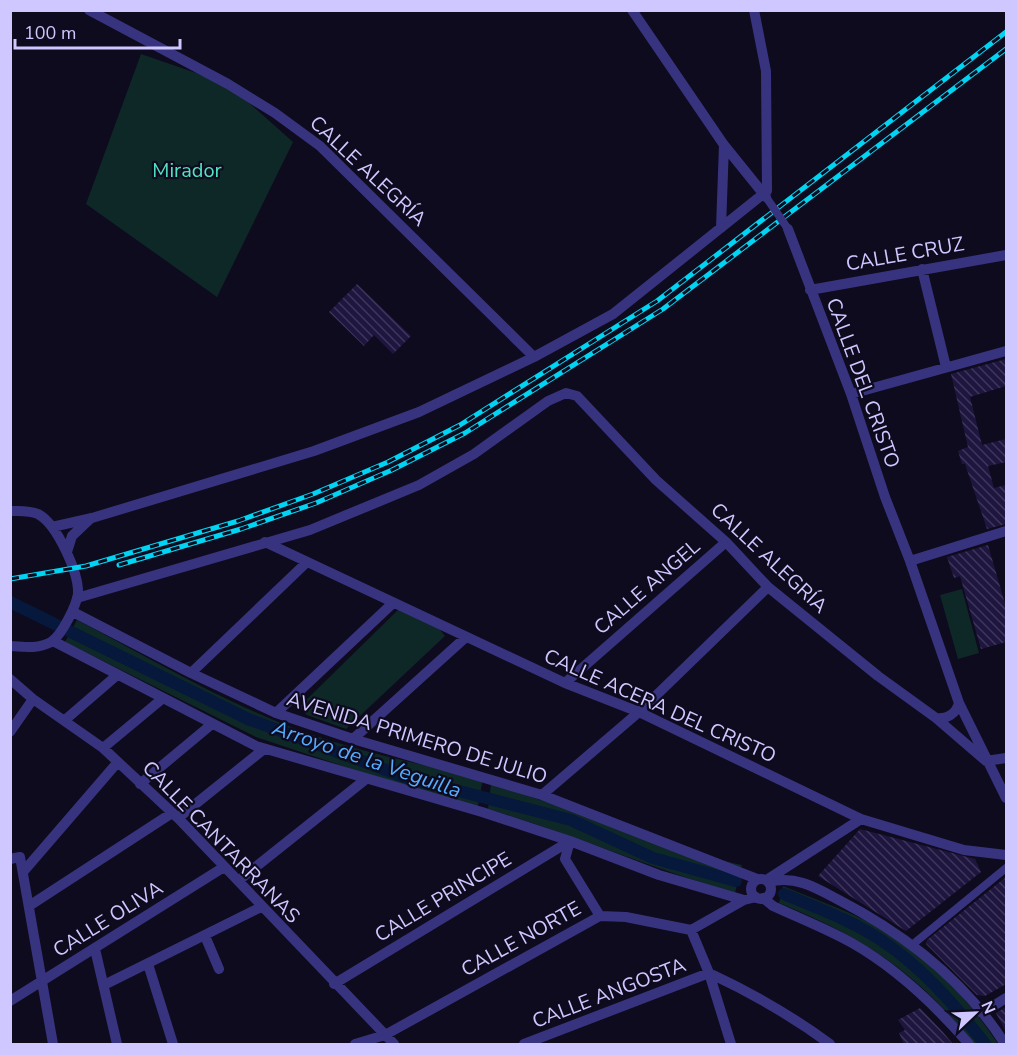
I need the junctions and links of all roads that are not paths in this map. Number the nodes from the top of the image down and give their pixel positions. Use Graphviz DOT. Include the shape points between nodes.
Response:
graph roads {
  1 [pos="89,10"];
  2 [pos="632,10"];
  3 [pos="754,10"];
  4 [pos="724,145"];
  5 [pos="764,196"];
  6 [pos="721,228"];
  7 [pos="788,229"];
  8 [pos="1006,255"];
  9 [pos="922,269"];
  10 [pos="810,290"];
  11 [pos="1006,351"];
  12 [pos="534,357"];
  13 [pos="946,367"];
  14 [pos="851,394"];
  15 [pos="10,511"];
  16 [pos="92,518"];
  17 [pos="52,527"];
  18 [pos="1006,531"];
  19 [pos="265,542"];
  20 [pos="726,542"];
  21 [pos="67,552"];
  22 [pos="910,561"];
  23 [pos="306,563"];
  24 [pos="768,587"];
  25 [pos="77,598"];
  26 [pos="393,603"];
  27 [pos="73,612"];
  28 [pos="466,637"];
  29 [pos="52,641"];
  30 [pos="10,646"];
  31 [pos="191,673"];
  32 [pos="116,676"];
  33 [pos="10,679"];
  34 [pos="565,683"];
  35 [pos="33,699"];
  36 [pos="162,699"];
  37 [pos="959,703"];
  38 [pos="639,712"];
  39 [pos="276,713"];
  40 [pos="936,718"];
  41 [pos="65,720"];
  42 [pos="212,724"];
  43 [pos="10,732"];
  44 [pos="353,739"];
  45 [pos="103,748"];
  46 [pos="264,749"];
  47 [pos="1006,758"];
  48 [pos="986,761"];
  49 [pos="117,763"];
  50 [pos="366,779"];
  51 [pos="140,784"];
  52 [pos="542,795"];
  53 [pos="1006,798"];
  54 [pos="175,816"];
  55 [pos="861,819"];
  56 [pos="570,841"];
  57 [pos="1006,855"];
  58 [pos="10,859"];
  59 [pos="224,867"];
  60 [pos="1006,868"];
  61 [pos="23,872"];
  62 [pos="764,880"];
  63 [pos="238,881"];
  64 [pos="760,898"];
  65 [pos="744,900"];
  66 [pos="29,906"];
  67 [pos="261,907"];
  68 [pos="600,916"];
  69 [pos="691,930"];
  70 [pos="205,936"];
  71 [pos="912,945"];
  72 [pos="94,949"];
  73 [pos="148,964"];
  74 [pos="219,969"];
  75 [pos="709,973"];
  76 [pos="41,982"];
  77 [pos="334,984"];
  78 [pos="104,985"];
  79 [pos="1006,998"];
  80 [pos="10,1001"];
  81 [pos="982,1012"];
  82 [pos="385,1035"];
  83 [pos="53,1044"];
  84 [pos="117,1044"];
  85 [pos="172,1044"];
  86 [pos="355,1044"];
  87 [pos="394,1044"];
  88 [pos="524,1044"];
  89 [pos="731,1044"];
  90 [pos="830,1044"];
  91 [pos="969,1044"];
  92 [pos="1005,1044"];
  1 -- 12 [label="street, CALLE ALEGRÍA" via="228,84 320,146"];
  2 -- 4 [label="street, CALLE DEL CRISTO"];
  3 -- 5 [label="street" via="766,71"];
  4 -- 5 [label="street, CALLE DEL CRISTO"];
  4 -- 6 [label="street"];
  5 -- 6 [label="street"];
  5 -- 7 [label="street, CALLE DEL CRISTO, bridge"];
  6 -- 12 [label="street" via="613,314"];
  7 -- 10 [label="street, CALLE DEL CRISTO"];
  8 -- 9 [label="street, CALLE CRUZ"];
  9 -- 10 [label="street, CALLE CRUZ"];
  9 -- 13 [label="street"];
  10 -- 14 [label="street, CALLE DEL CRISTO"];
  11 -- 13 [label="street"];
  12 -- 16 [label="street" via="419,412 314,451"];
  13 -- 14 [label="street"];
  14 -- 22 [label="street, CALLE DEL CRISTO"];
  15 -- 17 [label="street" via="40,515"];
  16 -- 17 [label="street"];
  16 -- 21 [label="street" via="72,536"];
  17 -- 21 [label="street"];
  18 -- 22 [label="street"];
  19 -- 20 [label="street, CALLE ALEGRÍA" via="310,530 419,485 566,393 577,396 656,480"];
  19 -- 23 [label="street, CALLE ACERA DEL CRISTO"];
  19 -- 25 [label="street"];
  20 -- 24 [label="street, CALLE ALEGRÍA"];
  20 -- 34 [label="street, CALLE ANGEL"];
  21 -- 25 [label="street"];
  22 -- 37 [label="street, CALLE DEL CRISTO"];
  23 -- 26 [label="street, CALLE ACERA DEL CRISTO"];
  23 -- 31 [label="street"];
  24 -- 38 [label="street"];
  24 -- 40 [label="street, CALLE ALEGRÍA"];
  25 -- 27 [label="street"];
  26 -- 28 [label="street, CALLE ACERA DEL CRISTO"];
  26 -- 39 [label="street"];
  27 -- 29 [label="street"];
  27 -- 31 [label="street, AVENIDA PRIMERO DE JULIO"];
  28 -- 34 [label="street, CALLE ACERA DEL CRISTO"];
  28 -- 44 [label="street"];
  29 -- 30 [label="street" via="36,646"];
  29 -- 32 [label="street"];
  31 -- 39 [label="street, AVENIDA PRIMERO DE JULIO"];
  32 -- 36 [label="street"];
  32 -- 41 [label="street"];
  33 -- 35 [label="street, CALLE CANTARRANAS"];
  34 -- 38 [label="street, CALLE ACERA DEL CRISTO"];
  35 -- 41 [label="street, CALLE CANTARRANAS"];
  35 -- 43 [label="street"];
  36 -- 42 [label="street"];
  36 -- 45 [label="street"];
  37 -- 40 [label="street" via="957,710 944,719"];
  37 -- 48 [label="street, CALLE DEL CRISTO"];
  38 -- 52 [label="street"];
  38 -- 55 [label="street, CALLE ACERA DEL CRISTO"];
  39 -- 44 [label="street, AVENIDA PRIMERO DE JULIO"];
  40 -- 48 [label="street, CALLE ALEGRÍA"];
  41 -- 45 [label="street, CALLE CANTARRANAS"];
  42 -- 46 [label="street"];
  42 -- 51 [label="street"];
  44 -- 52 [label="street, AVENIDA PRIMERO DE JULIO"];
  45 -- 49 [label="street, CALLE CANTARRANAS"];
  46 -- 50 [label="street"];
  46 -- 54 [label="street"];
  47 -- 48 [label="street"];
  48 -- 53 [label="street, CALLE DEL CRISTO"];
  49 -- 51 [label="street, CALLE CANTARRANAS"];
  49 -- 61 [label="street"];
  50 -- 56 [label="street"];
  50 -- 63 [label="street"];
  51 -- 54 [label="street, CALLE CANTARRANAS"];
  52 -- 62 [label="street, AVENIDA PRIMERO DE JULIO"];
  54 -- 59 [label="street, CALLE CANTARRANAS"];
  54 -- 66 [label="street"];
  55 -- 57 [label="street, CALLE ACERA DEL CRISTO" via="963,850"];
  55 -- 62 [label="street"];
  56 -- 65 [label="street" via="659,875"];
  56 -- 68 [label="street" via="565,859"];
  56 -- 77 [label="street, CALLE PRINCIPE"];
  58 -- 61 [label="street" via="20,857"];
  59 -- 63 [label="street, CALLE CANTARRANAS"];
  59 -- 72 [label="street, CALLE OLIVA"];
  60 -- 71 [label="street"];
  61 -- 66 [label="street"];
  62 -- 64 [label="street" via="770,892"];
  62 -- 64 [label="street" via="751,886"];
  62 -- 71 [label="street, AVENIDA PRIMERO DE JULIO" via="783,878 822,891 870,916"];
  63 -- 67 [label="street, CALLE CANTARRANAS"];
  64 -- 65 [label="street"];
  64 -- 91 [label="street" via="852,943 883,964 946,1017"];
  65 -- 69 [label="street"];
  66 -- 76 [label="street"];
  67 -- 70 [label="street"];
  67 -- 77 [label="street, CALLE CANTARRANAS"];
  68 -- 69 [label="street, CALLE NORTE"];
  68 -- 82 [label="street, CALLE NORTE"];
  69 -- 75 [label="street"];
  70 -- 73 [label="street"];
  70 -- 74 [label="street"];
  71 -- 81 [label="street, AVENIDA PRIMERO DE JULIO"];
  72 -- 76 [label="street, CALLE OLIVA"];
  72 -- 78 [label="street"];
  73 -- 78 [label="street"];
  73 -- 85 [label="street"];
  75 -- 88 [label="street, CALLE ANGOSTA"];
  75 -- 89 [label="street"];
  75 -- 90 [label="street, CALLE ANGOSTA" via="745,990"];
  76 -- 80 [label="street, CALLE OLIVA"];
  76 -- 83 [label="street"];
  77 -- 82 [label="street, CALLE CANTARRANAS"];
  78 -- 84 [label="street"];
  79 -- 81 [label="street"];
  81 -- 92 [label="street, AVENIDA PRIMERO DE JULIO"];
  82 -- 86 [label="street, CALLE NORTE"];
  82 -- 87 [label="street, CALLE CANTARRANAS"];
}
